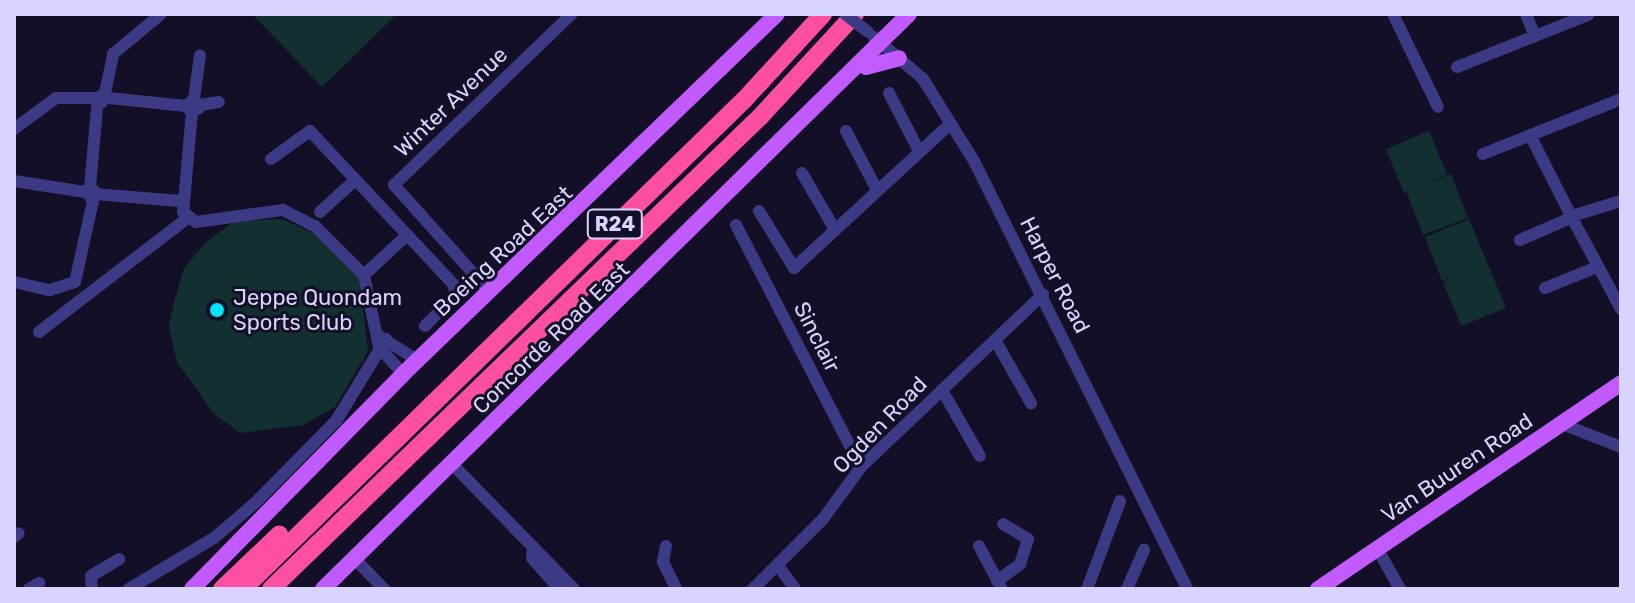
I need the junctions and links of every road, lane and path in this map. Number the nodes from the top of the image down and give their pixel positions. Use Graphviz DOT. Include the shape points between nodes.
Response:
graph roads {
  1 [pos="161,14"];
  2 [pos="572,14"];
  3 [pos="777,14"];
  4 [pos="823,14"];
  5 [pos="845,14"];
  6 [pos="855,14"];
  7 [pos="1393,14"];
  8 [pos="1526,14"];
  9 [pos="1588,15"];
  10 [pos="903,22"];
  11 [pos="1535,36"];
  12 [pos="873,37"];
  13 [pos="200,55"];
  14 [pos="900,59"];
  15 [pos="1457,67"];
  16 [pos="860,68"];
  17 [pos="889,93"];
  18 [pos="104,98"];
  19 [pos="1621,99"];
  20 [pos="219,102"];
  21 [pos="193,105"];
  22 [pos="1438,107"];
  23 [pos="950,124"];
  24 [pos="14,129"];
  25 [pos="846,131"];
  26 [pos="1530,135"];
  27 [pos="919,151"];
  28 [pos="1483,154"];
  29 [pos="271,159"];
  30 [pos="802,173"];
  31 [pos="355,180"];
  32 [pos="17,183"];
  33 [pos="877,190"];
  34 [pos="90,192"];
  35 [pos="14,199"];
  36 [pos="180,201"];
  37 [pos="1621,201"];
  38 [pos="759,211"];
  39 [pos="320,212"];
  40 [pos="189,217"];
  41 [pos="1572,217"];
  42 [pos="736,225"];
  43 [pos="835,230"];
  44 [pos="407,235"];
  45 [pos="1520,240"];
  46 [pos="1597,267"];
  47 [pos="364,275"];
  48 [pos="14,282"];
  49 [pos="1545,288"];
  50 [pos="490,292"];
  51 [pos="1043,294"];
  52 [pos="1620,304"];
  53 [pos="425,326"];
  54 [pos="39,332"];
  55 [pos="380,340"];
  56 [pos="995,340"];
  57 [pos="417,360"];
  58 [pos="403,374"];
  59 [pos="1621,383"];
  60 [pos="942,390"];
  61 [pos="1031,403"];
  62 [pos="455,411"];
  63 [pos="1562,424"];
  64 [pos="403,429"];
  65 [pos="1621,447"];
  66 [pos="980,456"];
  67 [pos="453,465"];
  68 [pos="861,467"];
  69 [pos="1120,501"];
  70 [pos="1003,524"];
  71 [pos="666,546"];
  72 [pos="979,546"];
  73 [pos="533,547"];
  74 [pos="1377,548"];
  75 [pos="1144,550"];
  76 [pos="119,559"];
  77 [pos="355,559"];
  78 [pos="779,567"];
  79 [pos="999,585"];
  80 [pos="1188,588"];
  81 [pos="92,589"];
  82 [pos="129,589"];
  83 [pos="192,589"];
  84 [pos="222,589"];
  85 [pos="243,589"];
  86 [pos="271,589"];
  87 [pos="287,589"];
  88 [pos="323,589"];
  89 [pos="384,589"];
  90 [pos="559,589"];
  91 [pos="574,589"];
  92 [pos="676,589"];
  93 [pos="753,589"];
  94 [pos="795,589"];
  95 [pos="1087,589"];
  96 [pos="1127,589"];
  97 [pos="1318,589"];
  98 [pos="1400,589"];
  1 -- 18 [label="street" via="113,54"];
  2 -- 50 [label="street, Winter Avenue" via="394,185"];
  3 -- 50 [label="main road, Boeing Road East"];
  4 -- 64 [label="highway, R24" via="744,100"];
  5 -- 12 [label="street, Harper Road, bridge"];
  6 -- 62 [label="highway, R24" via="760,117"];
  7 -- 22 [label="street"];
  8 -- 11 [label="street"];
  9 -- 11 [label="street"];
  10 -- 12 [label="main road, Concorde Road East"];
  10 -- 14 [label="main road"];
  11 -- 15 [label="street"];
  12 -- 14 [label="street, Harper Road"];
  12 -- 16 [label="main road, Concorde Road East"];
  13 -- 21 [label="street"];
  14 -- 16 [label="main road"];
  14 -- 23 [label="street, Harper Road"];
  16 -- 67 [label="main road, Concorde Road East"];
  17 -- 27 [label="street"];
  18 -- 21 [label="street"];
  18 -- 24 [label="street" via="56,98"];
  18 -- 34 [label="street"];
  19 -- 26 [label="street"];
  20 -- 21 [label="street"];
  21 -- 36 [label="street"];
  23 -- 27 [label="street"];
  23 -- 51 [label="street, Harper Road"];
  25 -- 33 [label="street"];
  26 -- 28 [label="street"];
  26 -- 41 [label="street"];
  27 -- 33 [label="street"];
  29 -- 31 [label="street" via="307,130"];
  30 -- 43 [label="street"];
  31 -- 39 [label="street"];
  31 -- 44 [label="street"];
  32 -- 34 [label="street"];
  32 -- 35 [label="street"];
  33 -- 43 [label="street"];
  34 -- 36 [label="street"];
  34 -- 48 [label="street" via="75,282 50,290"];
  36 -- 40 [label="street"];
  37 -- 41 [label="street"];
  38 -- 43 [label="street" via="791,268"];
  40 -- 47 [label="street" via="283,210 315,226"];
  40 -- 54 [label="street"];
  41 -- 45 [label="street"];
  41 -- 46 [label="street"];
  42 -- 68 [label="street, Sinclair"];
  44 -- 47 [label="street"];
  44 -- 53 [label="street" via="456,288"];
  46 -- 49 [label="street"];
  46 -- 52 [label="street"];
  47 -- 55 [label="street"];
  50 -- 57 [label="main road, Boeing Road East"];
  51 -- 56 [label="street, Ogden Road"];
  51 -- 80 [label="street, Harper Road"];
  55 -- 57 [label="street"];
  55 -- 58 [label="street"];
  55 -- 82 [label="street" via="336,421 256,502 214,538"];
  56 -- 60 [label="street, Ogden Road"];
  56 -- 61 [label="street"];
  57 -- 58 [label="main road, Boeing Road East"];
  58 -- 83 [label="main road, Boeing Road East"];
  59 -- 63 [label="main road, Van Buuren Road"];
  60 -- 66 [label="street"];
  60 -- 68 [label="street, Ogden Road"];
  62 -- 86 [label="highway, R24"];
  62 -- 87 [label="highway"];
  63 -- 65 [label="street"];
  63 -- 74 [label="main road, Van Buuren Road"];
  64 -- 84 [label="highway"];
  64 -- 85 [label="highway, R24"];
  67 -- 73 [label="street"];
  67 -- 77 [label="main road, Concorde Road East"];
  68 -- 78 [label="street, Ogden Road"];
  69 -- 95 [label="street"];
  70 -- 79 [label="street" via="1028,539 1020,564"];
  71 -- 92 [label="street" via="663,562"];
  72 -- 79 [label="street"];
  73 -- 90 [label="street" via="532,558"];
  73 -- 91 [label="street"];
  74 -- 97 [label="main road, Van Buuren Road"];
  74 -- 98 [label="street"];
  75 -- 96 [label="street"];
  76 -- 81 [label="street" via="91,576"];
  77 -- 88 [label="main road, Concorde Road East"];
  77 -- 89 [label="street"];
  78 -- 93 [label="street, Ogden Road"];
  78 -- 94 [label="street"];
}
